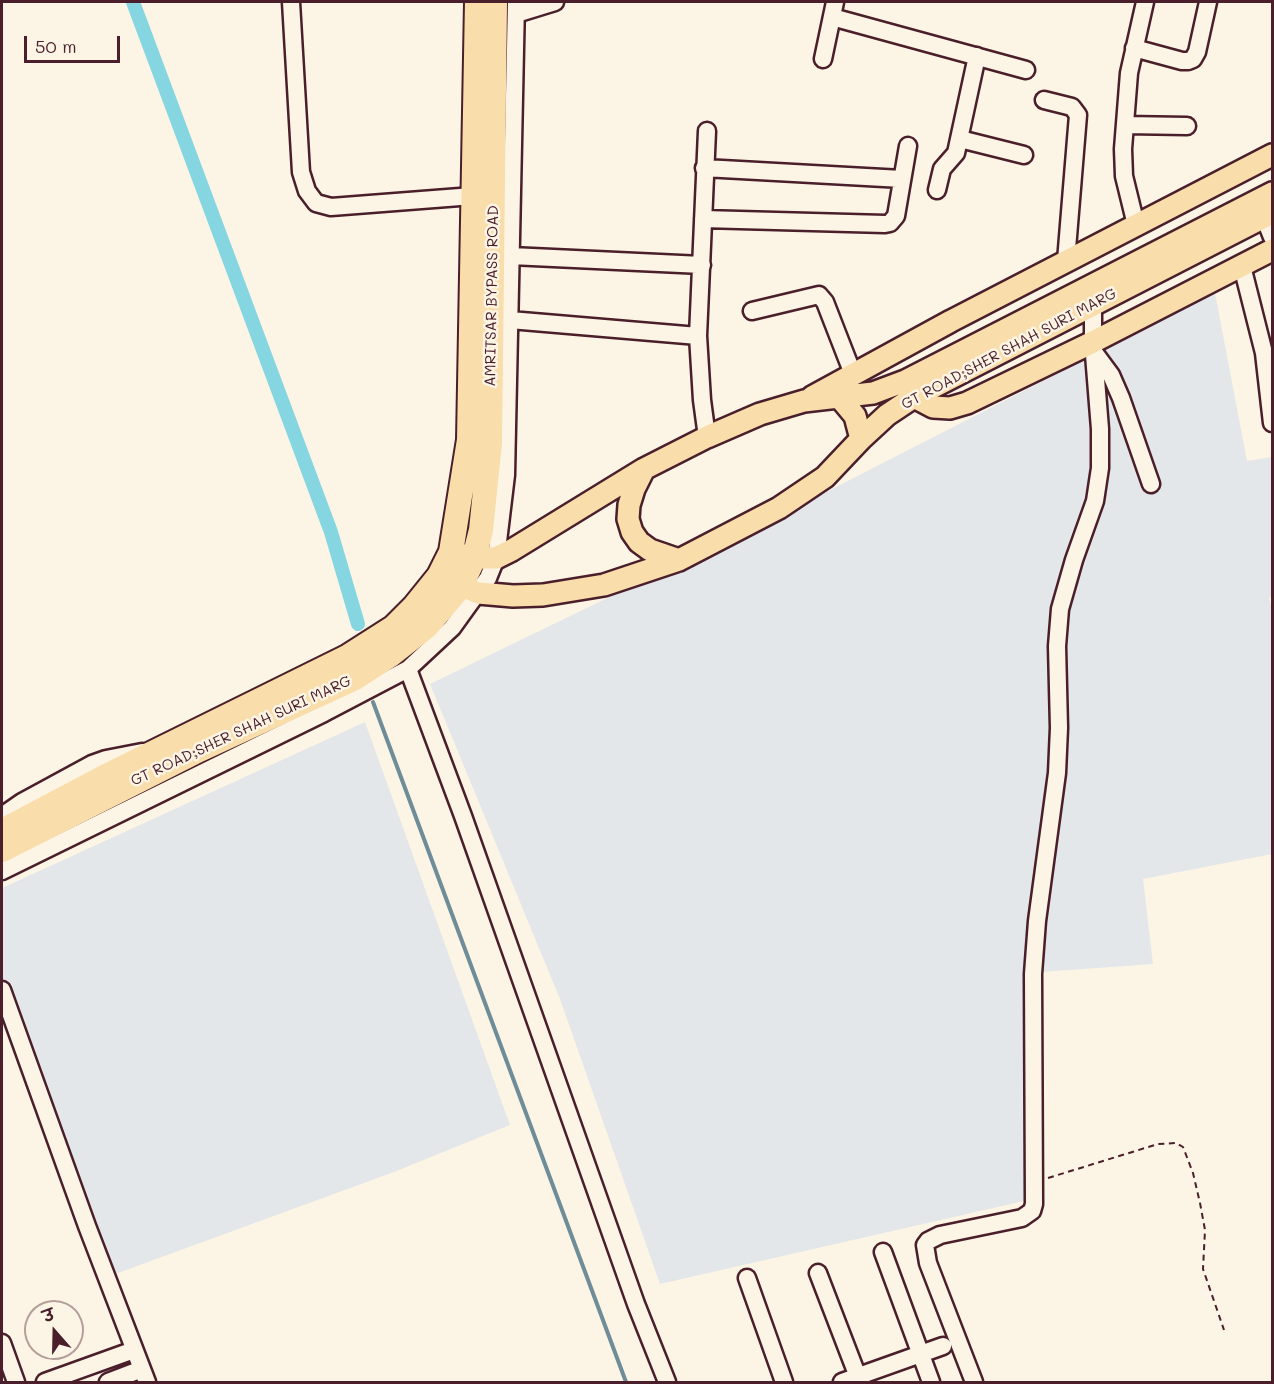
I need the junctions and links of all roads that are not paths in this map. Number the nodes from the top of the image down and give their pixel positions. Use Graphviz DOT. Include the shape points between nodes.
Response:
graph roads {
  1 [pos="291,2"];
  2 [pos="477,2"];
  3 [pos="495,2"];
  4 [pos="555,2"];
  5 [pos="1145,2"];
  6 [pos="1208,2"];
  7 [pos="516,8"];
  8 [pos="834,9"];
  9 [pos="1134,48"];
  10 [pos="977,56"];
  11 [pos="823,59"];
  12 [pos="1026,70"];
  13 [pos="1044,100"];
  14 [pos="1125,125"];
  15 [pos="1187,126"];
  16 [pos="707,131"];
  17 [pos="960,139"];
  18 [pos="908,146"];
  19 [pos="1024,155"];
  20 [pos="1272,155"];
  21 [pos="704,168"];
  22 [pos="902,179"];
  23 [pos="937,190"];
  24 [pos="1272,193"];
  25 [pos="473,196"];
  26 [pos="1268,215"];
  27 [pos="704,219"];
  28 [pos="1136,225"];
  29 [pos="1272,237"];
  30 [pos="1272,250"];
  31 [pos="511,256"];
  32 [pos="1066,261"];
  33 [pos="702,265"];
  34 [pos="1242,266"];
  35 [pos="1094,304"];
  36 [pos="752,311"];
  37 [pos="510,320"];
  38 [pos="698,336"];
  39 [pos="1094,347"];
  40 [pos="853,374"];
  41 [pos="915,397"];
  42 [pos="840,398"];
  43 [pos="804,401"];
  44 [pos="1272,423"];
  45 [pos="707,437"];
  46 [pos="861,439"];
  47 [pos="644,469"];
  48 [pos="1151,484"];
  49 [pos="451,552"];
  50 [pos="485,558"];
  51 [pos="679,560"];
  52 [pos="438,576"];
  53 [pos="470,589"];
  54 [pos="408,669"];
  55 [pos="158,750"];
  56 [pos="2,819"];
  57 [pos="2,831"];
  58 [pos="2,850"];
  59 [pos="2,871"];
  60 [pos="2,990"];
  61 [pos="883,1252"];
  62 [pos="818,1273"];
  63 [pos="747,1278"];
  64 [pos="2,1343"];
  65 [pos="943,1346"];
  66 [pos="134,1350"];
  67 [pos="920,1354"];
  68 [pos="145,1376"];
  69 [pos="857,1379"];
  70 [pos="16,1383"];
  71 [pos="45,1383"];
  72 [pos="108,1383"];
  73 [pos="667,1383"];
  74 [pos="784,1383"];
  75 [pos="931,1383"];
  76 [pos="974,1383"];
  1 -- 25 [label="street" via="301,172 307,191 316,202 332,207"];
  2 -- 25 [label="highway, AMRITSAR BYPASS ROAD"];
  3 -- 50 [label="highway, AMRITSAR BYPASS ROAD" via="490,443 481,530"];
  4 -- 7 [label="street"];
  5 -- 9 [label="street"];
  6 -- 9 [label="street" via="1193,59 1182,61"];
  7 -- 31 [label="street"];
  8 -- 10 [label="street"];
  8 -- 11 [label="street"];
  9 -- 14 [label="street"];
  10 -- 12 [label="street"];
  10 -- 17 [label="street"];
  13 -- 32 [label="street" via="1072,107 1078,115"];
  14 -- 15 [label="street"];
  14 -- 28 [label="street" via="1124,176"];
  16 -- 21 [label="street"];
  17 -- 19 [label="street"];
  17 -- 23 [label="street" via="957,153 942,169"];
  18 -- 22 [label="street"];
  20 -- 28 [label="main road"];
  21 -- 22 [label="street"];
  21 -- 27 [label="street"];
  22 -- 27 [label="street" via="896,216 890,223"];
  24 -- 42 [label="main road, GT ROAD;SHER SHAH SURI MARG" via="905,381 873,393"];
  25 -- 49 [label="highway, AMRITSAR BYPASS ROAD" via="469,440"];
  26 -- 29 [label="street"];
  26 -- 35 [label="main road, GT ROAD;SHER SHAH SURI MARG"];
  27 -- 33 [label="street"];
  28 -- 32 [label="main road"];
  30 -- 34 [label="main road"];
  31 -- 33 [label="street"];
  31 -- 37 [label="street"];
  32 -- 40 [label="main road"];
  33 -- 38 [label="street"];
  34 -- 39 [label="main road"];
  34 -- 44 [label="street" via="1264,353"];
  35 -- 39 [label="street"];
  35 -- 41 [label="main road, GT ROAD;SHER SHAH SURI MARG"];
  36 -- 40 [label="street" via="819,295"];
  37 -- 38 [label="street"];
  37 -- 50 [label="street" via="506,475"];
  38 -- 45 [label="street"];
  39 -- 41 [label="main road" via="967,404 933,407"];
  39 -- 48 [label="street" via="1121,398"];
  39 -- 76 [label="street" via="1100,468 1095,501 1060,609 1057,773 1033,974 1034,1204 1028,1215 940,1235 925,1245 928,1263"];
  40 -- 43 [label="main road"];
  41 -- 46 [label="main road, GT ROAD;SHER SHAH SURI MARG"];
  42 -- 43 [label="main road, GT ROAD;SHER SHAH SURI MARG"];
  42 -- 46 [label="main road" via="855,416"];
  43 -- 45 [label="main road, GT ROAD;SHER SHAH SURI MARG" via="760,414"];
  45 -- 47 [label="main road, GT ROAD;SHER SHAH SURI MARG"];
  46 -- 51 [label="main road, GT ROAD;SHER SHAH SURI MARG" via="825,477 779,508"];
  47 -- 50 [label="main road, GT ROAD;SHER SHAH SURI MARG" via="512,550"];
  47 -- 51 [label="main road" via="629,505 632,532 650,550"];
  49 -- 50 [label="main road"];
  49 -- 52 [label="highway, AMRITSAR BYPASS ROAD"];
  50 -- 53 [label="highway, AMRITSAR BYPASS ROAD"];
  51 -- 53 [label="main road, GT ROAD;SHER SHAH SURI MARG" via="604,585 543,595 513,596"];
  52 -- 53 [label="main road, GT ROAD;SHER SHAH SURI MARG"];
  52 -- 55 [label="highway, GT ROAD;SHER SHAH SURI MARG" via="414,607 375,640 309,677"];
  53 -- 54 [label="street" via="452,628"];
  53 -- 58 [label="highway, GT ROAD;SHER SHAH SURI MARG" via="389,657 355,678 200,750"];
  54 -- 59 [label="street"];
  54 -- 73 [label="street"];
  55 -- 56 [label="street" via="124,754 92,764 22,802"];
  55 -- 57 [label="highway, GT ROAD;SHER SHAH SURI MARG"];
  60 -- 66 [label="street"];
  61 -- 67 [label="street"];
  62 -- 69 [label="street"];
  63 -- 74 [label="street"];
  64 -- 70 [label="street"];
  65 -- 67 [label="street"];
  66 -- 68 [label="street"];
  66 -- 71 [label="street"];
  67 -- 69 [label="street"];
  67 -- 75 [label="street"];
  68 -- 72 [label="street"];
}
